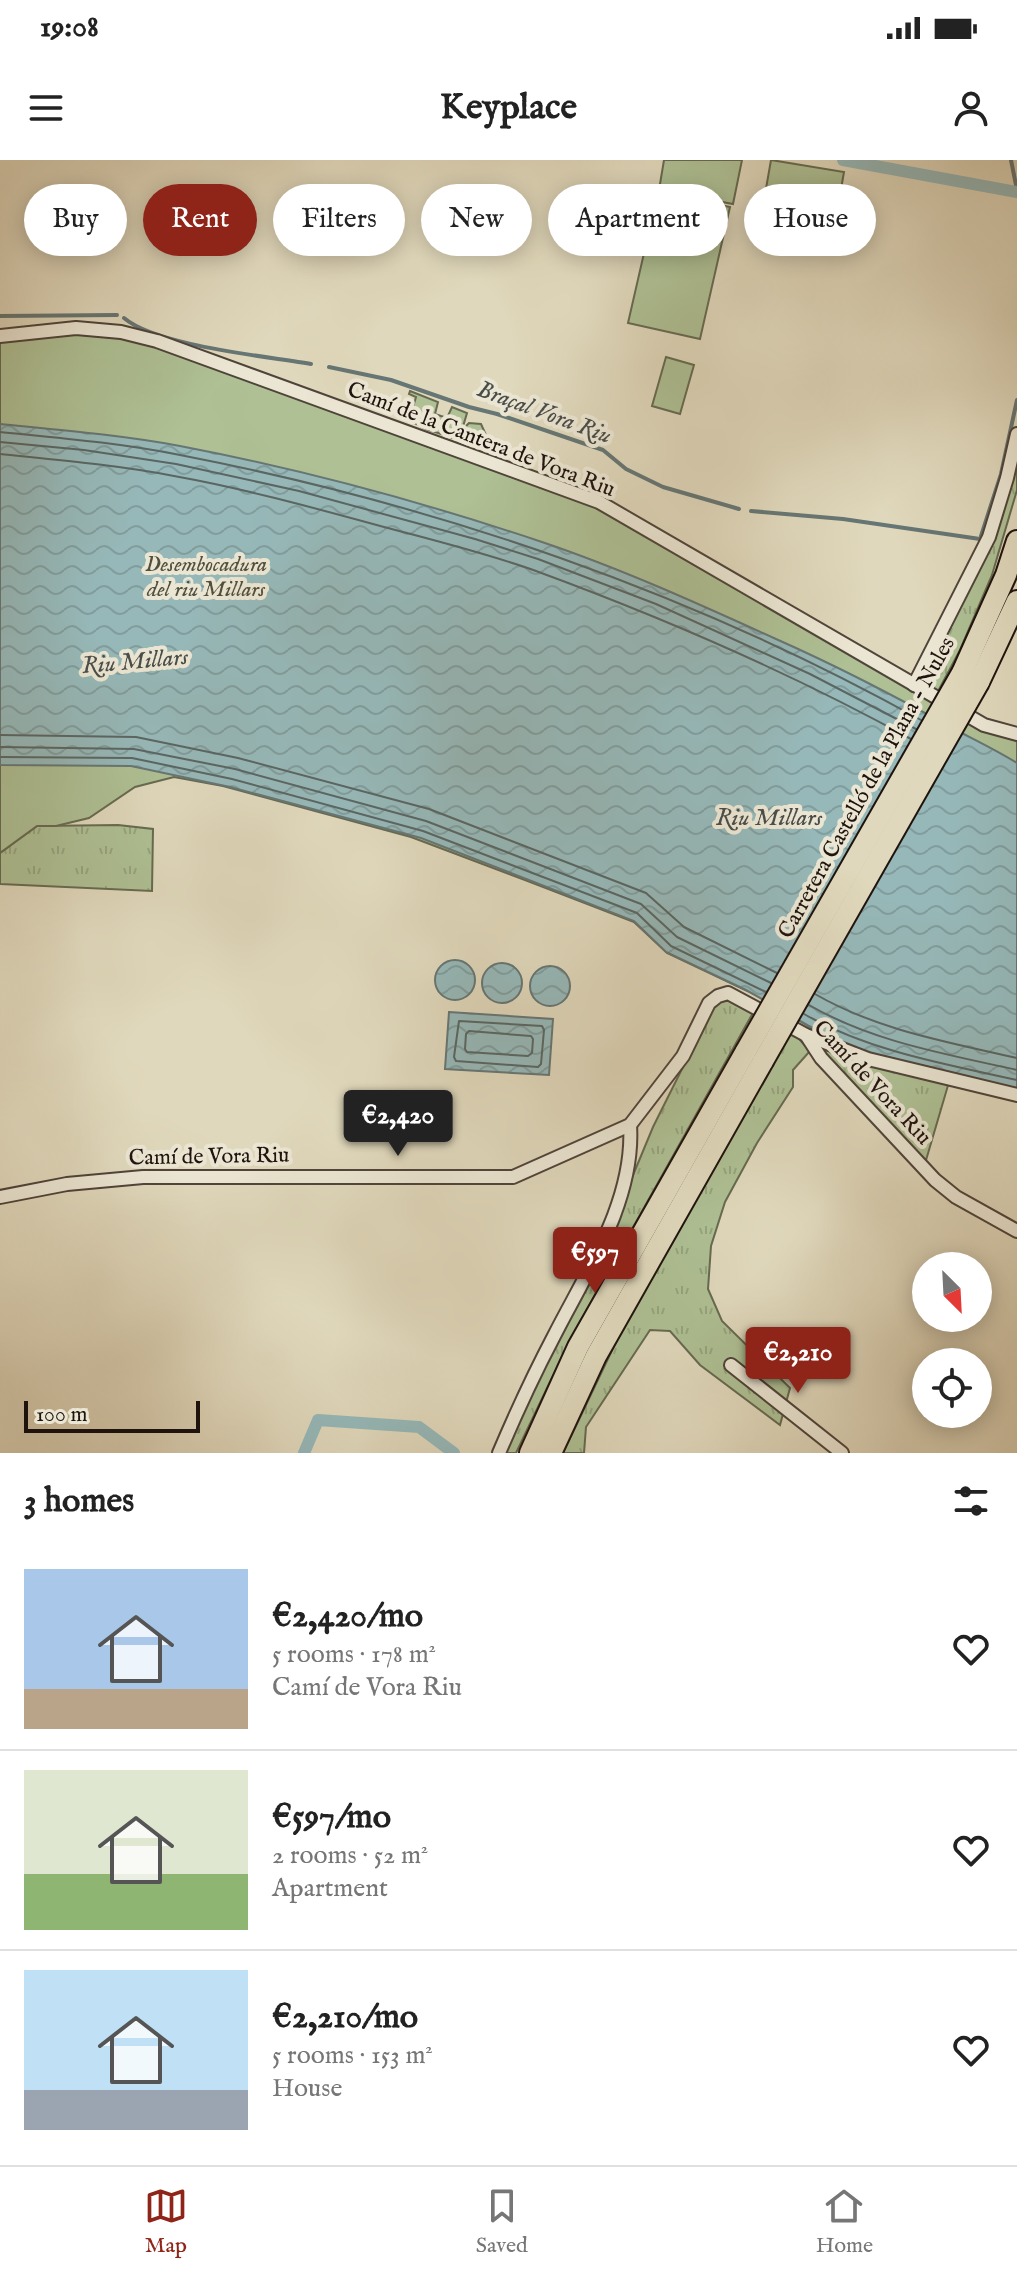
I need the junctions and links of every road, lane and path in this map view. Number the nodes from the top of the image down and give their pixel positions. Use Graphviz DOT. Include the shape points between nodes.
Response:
graph roads {
  1 [pos="0,336"];
  2 [pos="1017,434"];
  3 [pos="1017,541"];
  4 [pos="1017,601"];
  5 [pos="971,678"];
  6 [pos="914,685"];
  7 [pos="1017,734"];
  8 [pos="806,1035"];
  9 [pos="754,1056"];
  10 [pos="1017,1095"];
  11 [pos="630,1125"];
  12 [pos="0,1197"];
  13 [pos="1017,1231"];
  14 [pos="731,1365"];
  15 [pos="499,1453"];
  16 [pos="530,1453"];
  17 [pos="551,1453"];
  18 [pos="842,1453"];
  1 -- 6 [label="street, Camí de la Cantera de Vora Riu" via="76,328 157,341 580,494"];
  2 -- 6 [label="street" via="989,537"];
  3 -- 5 [label="main road, Carretera Castelló de la Plana - Nules"];
  4 -- 5 [label="main road, Carretera Castelló de la Plana - Nules"];
  5 -- 9 [label="main road, Carretera Castelló de la Plana - Nules, bridge"];
  6 -- 7 [label="street, Camí de la Cantera de Vora Riu" via="984,725"];
  8 -- 10 [label="street" via="868,1059"];
  8 -- 11 [label="street, Camí de Vora Riu" via="728,993 718,996 709,1003 683,1056"];
  8 -- 13 [label="street, Camí de Vora Riu" via="821,1058 935,1180"];
  9 -- 16 [label="main road" via="578,1347"];
  9 -- 17 [label="main road" via="596,1356"];
  11 -- 12 [label="street, Camí de Vora Riu" via="513,1177 143,1177"];
  11 -- 15 [label="street" via="625,1185"];
  14 -- 18 [label="street"];
}
